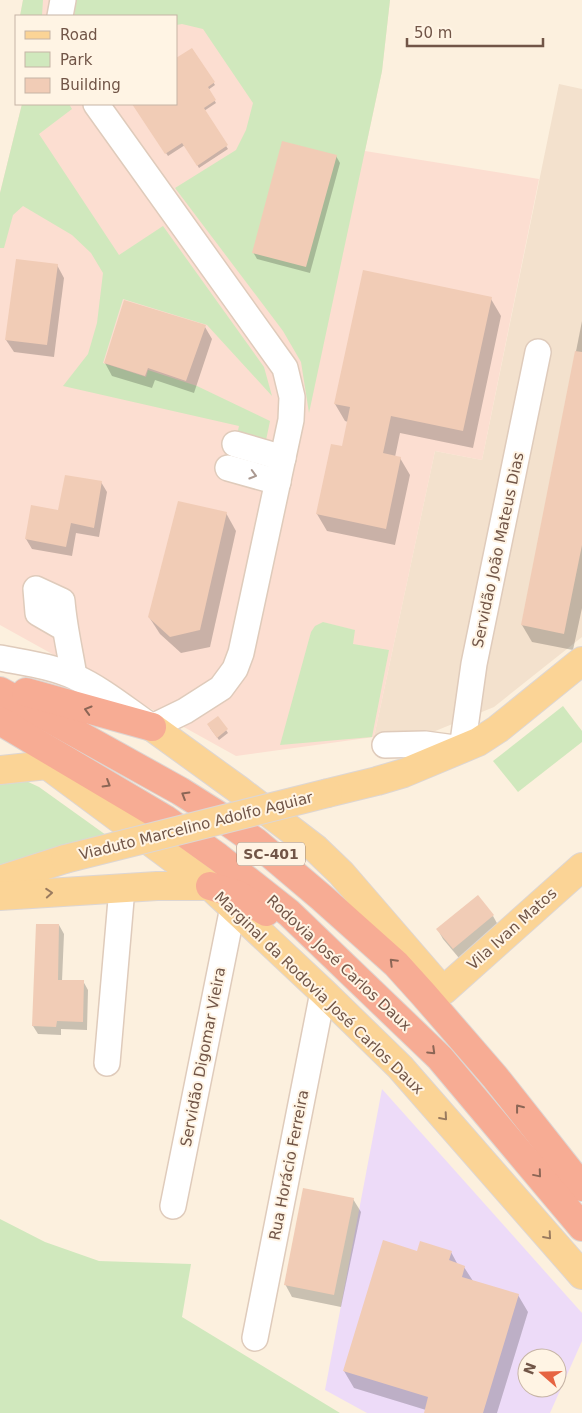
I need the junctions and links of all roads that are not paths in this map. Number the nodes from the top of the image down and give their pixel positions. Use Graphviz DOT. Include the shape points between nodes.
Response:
graph roads {
  1 [pos="63,0"];
  2 [pos="60,15"];
  3 [pos="97,105"];
  4 [pos="538,352"];
  5 [pos="283,458"];
  6 [pos="278,482"];
  7 [pos="64,628"];
  8 [pos="0,658"];
  9 [pos="578,672"];
  10 [pos="74,676"];
  11 [pos="0,685"];
  12 [pos="0,691"];
  13 [pos="10,727"];
  14 [pos="152,727"];
  15 [pos="385,745"];
  16 [pos="462,749"];
  17 [pos="47,765"];
  18 [pos="0,770"];
  19 [pos="582,867"];
  20 [pos="2,882"];
  21 [pos="210,886"];
  22 [pos="122,888"];
  23 [pos="233,908"];
  24 [pos="335,956"];
  25 [pos="323,992"];
  26 [pos="443,992"];
  27 [pos="107,1063"];
  28 [pos="495,1077"];
  29 [pos="582,1187"];
  30 [pos="173,1206"];
  31 [pos="582,1227"];
  32 [pos="582,1275"];
  33 [pos="255,1338"];
  1 -- 2 [label="street"];
  3 -- 5 [label="street" via="285,368 292,397"];
  4 -- 16 [label="street, Servidão João Mateus Dias" via="474,664"];
  5 -- 6 [label="street"];
  5 -- 6 [label="street, one-way" via="232,456"];
  6 -- 14 [label="street" via="235,669 222,688"];
  7 -- 10 [label="street"];
  8 -- 10 [label="street"];
  9 -- 16 [label="main road, Viaduto Marcelino Adolfo Aguiar" via="498,729"];
  10 -- 14 [label="street"];
  14 -- 11 [label="highway, one-way"];
  28 -- 12 [label="highway, SC-401, one-way" via="396,964 256,842 180,792"];
  13 -- 17 [label="highway"];
  13 -- 24 [label="highway, Rodovia José Carlos Daux / SC-401, one-way" via="166,819 289,913"];
  14 -- 26 [label="main road" via="316,849 341,873"];
  15 -- 16 [label="street" via="425,744"];
  16 -- 20 [label="main road, Viaduto Marcelino Adolfo Aguiar, bridge" via="404,773 65,859"];
  17 -- 18 [label="main road"];
  17 -- 21 [label="main road, Marginal da Rodovia José Carlos Daux"];
  19 -- 26 [label="main road, Vila Ivan Matos"];
  20 -- 22 [label="main road, one-way"];
  21 -- 22 [label="main road"];
  21 -- 23 [label="main road, Marginal da Rodovia José Carlos Daux"];
  21 -- 24 [label="highway" via="239,895"];
  22 -- 27 [label="street"];
  23 -- 25 [label="main road, Marginal da Rodovia José Carlos Daux"];
  23 -- 30 [label="street, Servidão Digomar Vieira"];
  24 -- 31 [label="highway, Rodovia José Carlos Daux / SC-401, one-way" via="440,1058"];
  25 -- 32 [label="main road, Marginal da Rodovia José Carlos Daux, one-way" via="400,1067"];
  25 -- 33 [label="street, Rua Horácio Ferreira"];
  26 -- 28 [label="highway"];
  29 -- 28 [label="highway, SC-401, one-way"];
}
